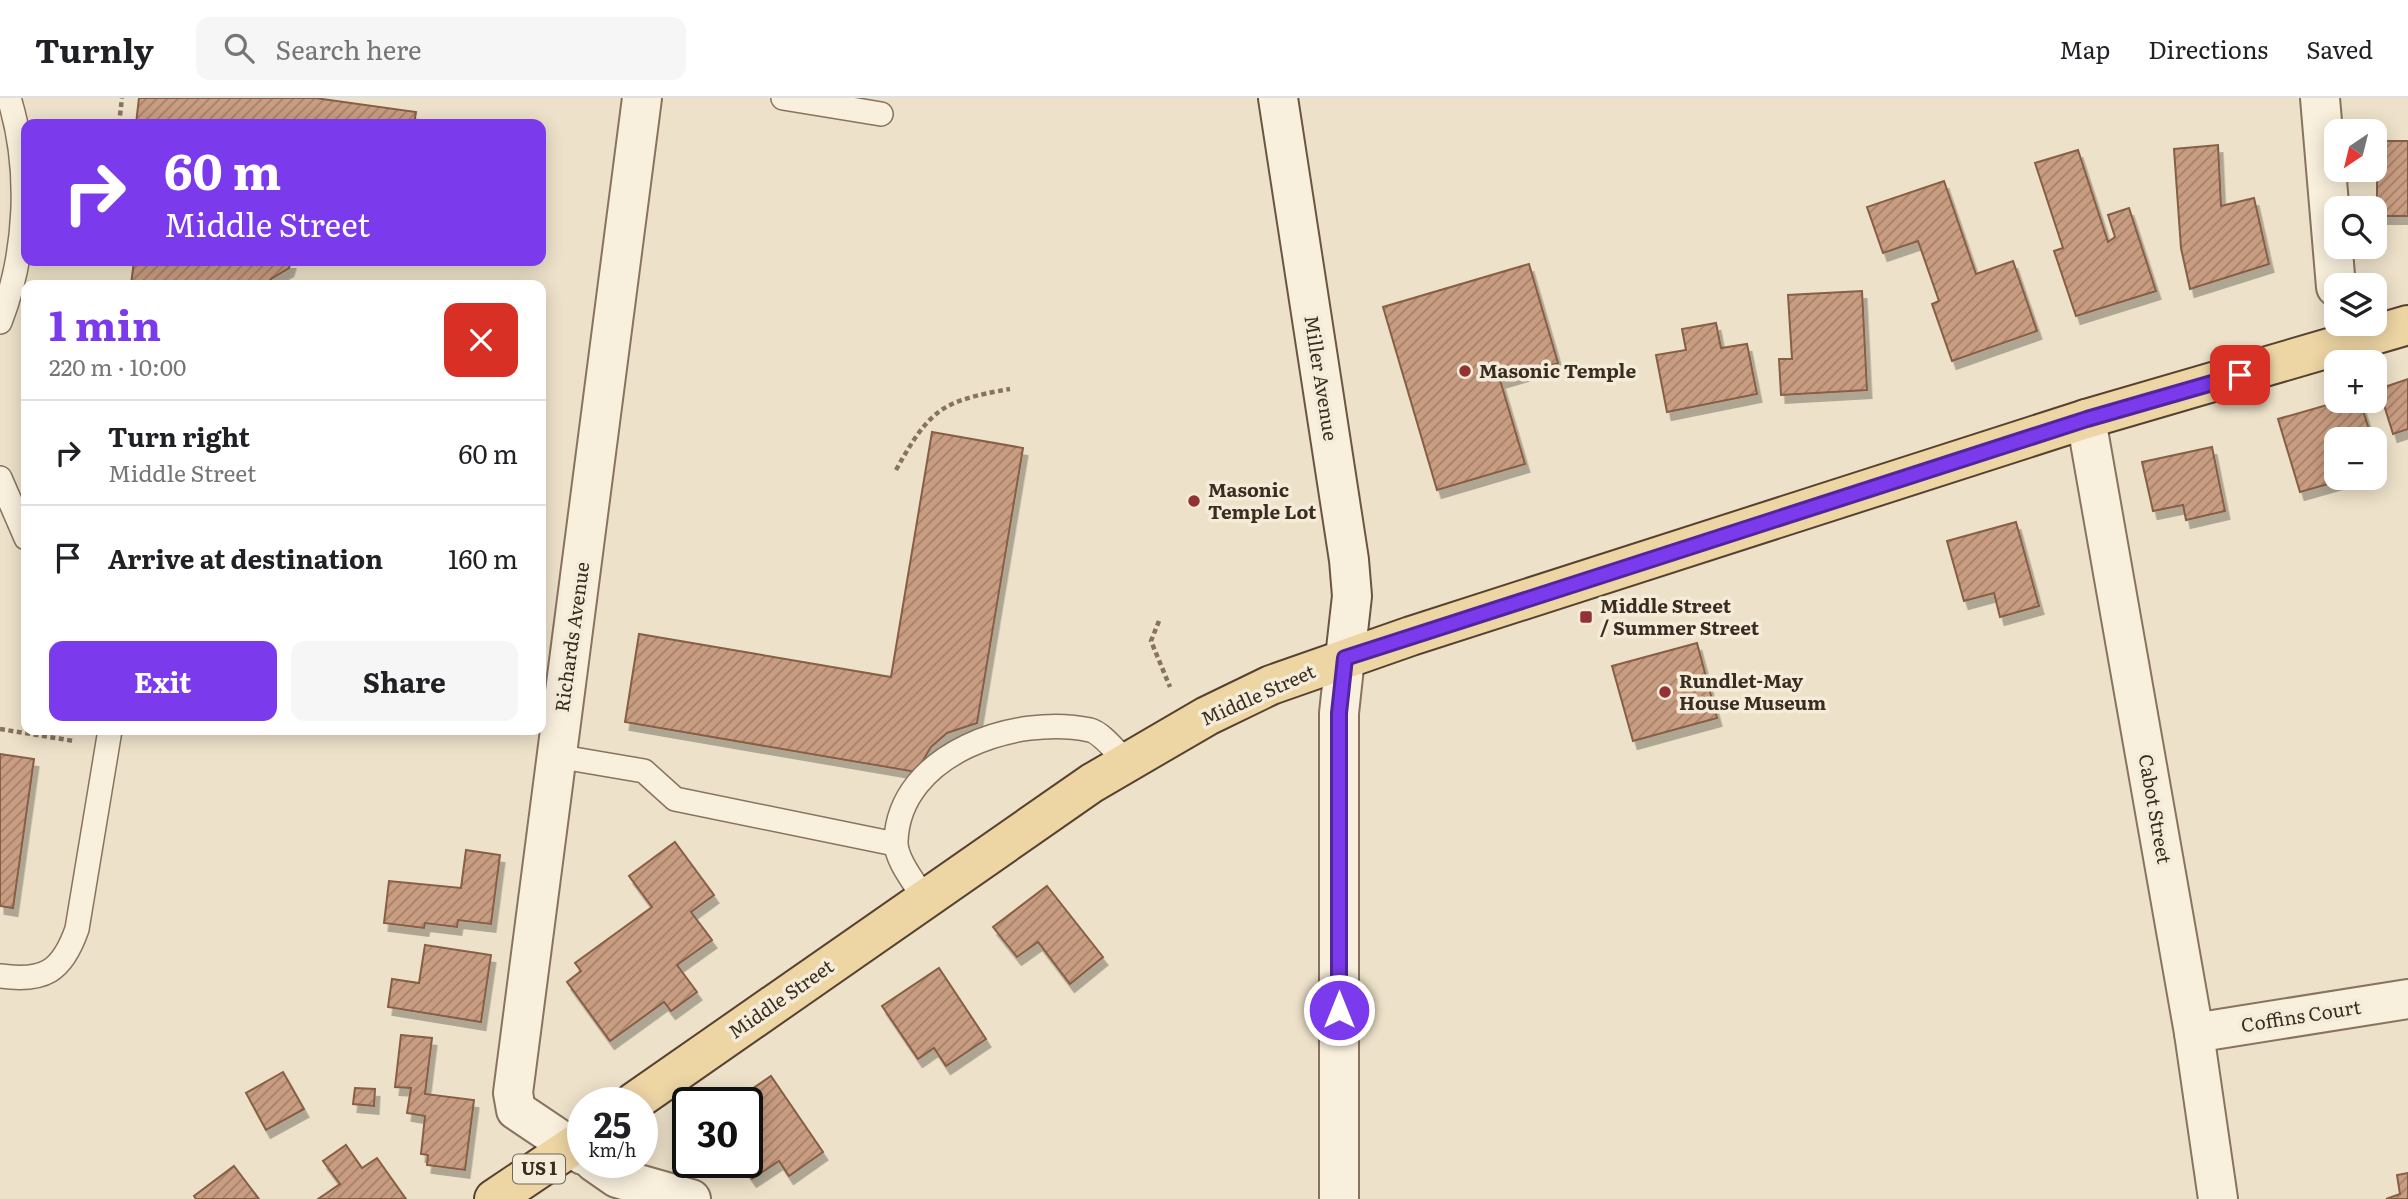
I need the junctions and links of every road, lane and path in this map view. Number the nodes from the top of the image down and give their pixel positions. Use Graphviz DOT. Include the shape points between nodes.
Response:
graph roads {
  1 [pos="9,98"];
  2 [pos="122,98"];
  3 [pos="642,98"];
  4 [pos="783,98"];
  5 [pos="1278,98"];
  6 [pos="2320,98"];
  7 [pos="881,114"];
  8 [pos="120,119"];
  9 [pos="21,161"];
  10 [pos="21,232"];
  11 [pos="2335,273"];
  12 [pos="0,322"];
  13 [pos="2408,325"];
  14 [pos="2387,328"];
  15 [pos="2338,336"];
  16 [pos="1010,389"];
  17 [pos="2087,419"];
  18 [pos="896,470"];
  19 [pos="0,478"];
  20 [pos="21,526"];
  21 [pos="1159,621"];
  22 [pos="1345,658"];
  23 [pos="1170,687"];
  24 [pos="0,729"];
  25 [pos="21,732"];
  26 [pos="37,735"];
  27 [pos="109,735"];
  28 [pos="74,741"];
  29 [pos="556,756"];
  30 [pos="1126,761"];
  31 [pos="895,844"];
  32 [pos="924,898"];
  33 [pos="0,976"];
  34 [pos="2408,999"];
  35 [pos="2194,1033"];
  36 [pos="655,1087"];
  37 [pos="567,1141"];
  38 [pos="567,1160"];
  39 [pos="617,1178"];
  40 [pos="494,1199"];
  41 [pos="691,1199"];
  42 [pos="1339,1199"];
  43 [pos="2218,1199"];
  1 -- 9 [label="lane"];
  2 -- 8 [label="path"];
  3 -- 29 [label="street, Richards Avenue"];
  4 -- 7 [label="lane"];
  5 -- 22 [label="street, Miller Avenue" via="1349,560 1352,596"];
  6 -- 11 [label="street"];
  10 -- 12 [label="lane"];
  13 -- 14 [label="main road, Middle Street"];
  15 -- 17 [label="main road, Middle Street"];
  16 -- 18 [label="path" via="947,404 918,431"];
  17 -- 22 [label="main road, Middle Street"];
  17 -- 35 [label="street, Cabot Street"];
  19 -- 20 [label="lane"];
  21 -- 23 [label="path" via="1151,641"];
  22 -- 30 [label="main road, Middle Street" via="1260,690"];
  22 -- 42 [label="street, Miller Avenue" via="1339,713"];
  24 -- 25 [label="path"];
  26 -- 28 [label="path"];
  27 -- 33 [label="lane" via="77,929 69,952 53,971 24,980"];
  29 -- 31 [label="lane" via="644,771 676,799"];
  29 -- 37 [label="street, Richards Avenue" via="513,1093 516,1110"];
  30 -- 31 [label="lane" via="1093,731 1041,726 998,736 960,750 930,768 910,796"];
  30 -- 32 [label="main road, Middle Street"];
  31 -- 32 [label="lane"];
  32 -- 36 [label="main road, Middle Street"];
  34 -- 35 [label="street, Coffins Court"];
  35 -- 43 [label="street, Cabot Street"];
  38 -- 40 [label="main road, US 1"];
  39 -- 41 [label="street, Richards Avenue"];
}
